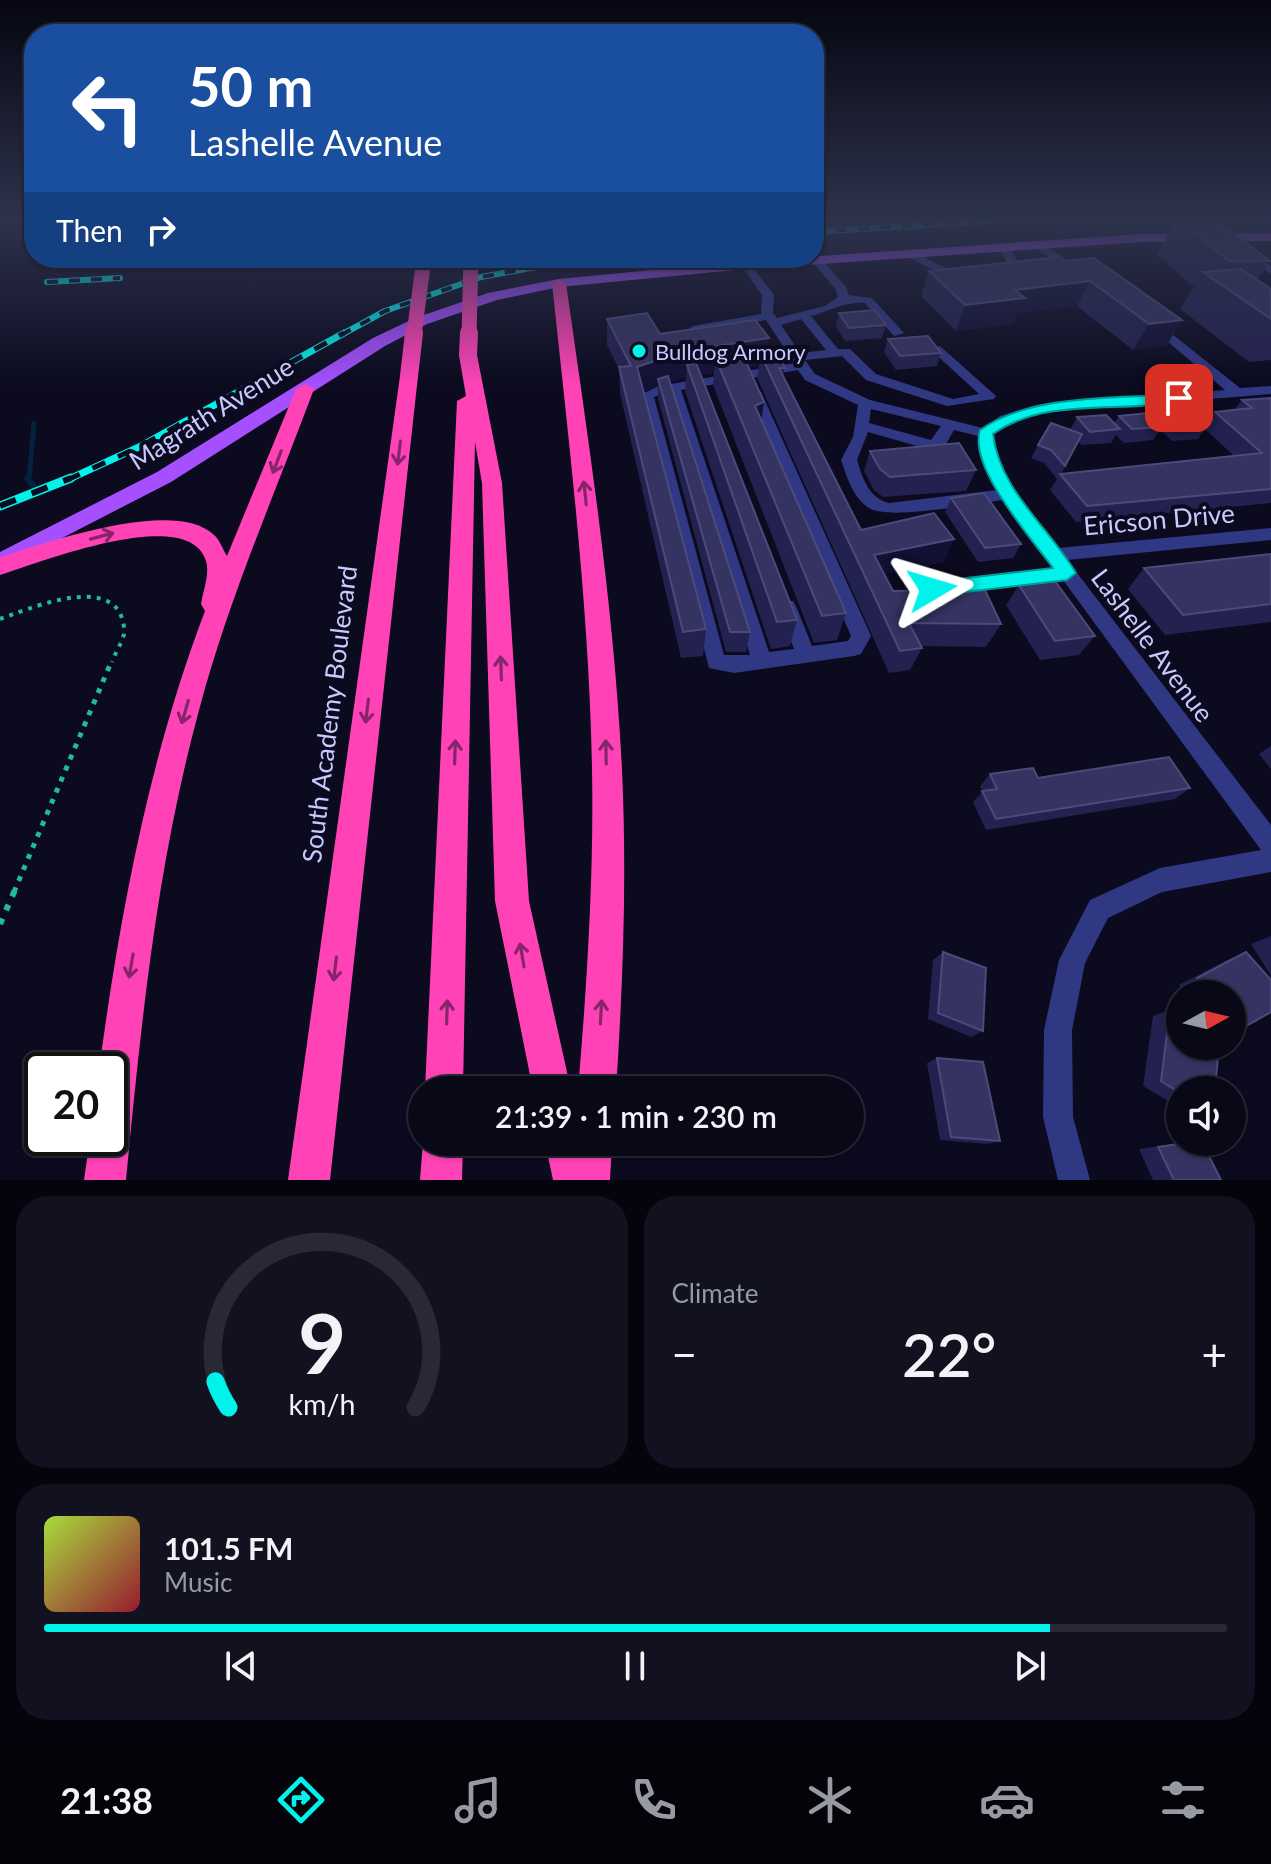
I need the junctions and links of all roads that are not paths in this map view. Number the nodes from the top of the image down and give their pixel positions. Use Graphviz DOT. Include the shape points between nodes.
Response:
graph roads {
  1 [pos="422,274"];
  2 [pos="471,274"];
  3 [pos="652,274"];
  4 [pos="753,274"];
  5 [pos="829,274"];
  6 [pos="946,274"];
  7 [pos="1017,274"];
  8 [pos="998,280"];
  9 [pos="559,283"];
  10 [pos="973,283"];
  11 [pos="844,298"];
  12 [pos="1137,311"];
  13 [pos="804,315"];
  14 [pos="770,325"];
  15 [pos="685,332"];
  16 [pos="898,333"];
  17 [pos="936,349"];
  18 [pos="835,353"];
  19 [pos="468,355"];
  20 [pos="799,361"];
  21 [pos="746,375"];
  22 [pos="674,388"];
  23 [pos="305,389"];
  24 [pos="1271,390"];
  25 [pos="1237,393"];
  26 [pos="989,396"];
  27 [pos="865,403"];
  28 [pos="1020,414"];
  29 [pos="949,424"];
  30 [pos="861,425"];
  31 [pos="985,433"];
  32 [pos="1008,494"];
  33 [pos="1271,534"];
  34 [pos="1053,555"];
  35 [pos="0,564"];
  36 [pos="1067,573"];
  37 [pos="778,583"];
  38 [pos="932,589"];
  39 [pos="209,638"];
  40 [pos="806,655"];
  41 [pos="762,661"];
  42 [pos="1271,844"];
  43 [pos="1271,860"];
  44 [pos="548,1074"];
  45 [pos="444,1076"];
  46 [pos="598,1076"];
  47 [pos="442,1156"];
  48 [pos="568,1156"];
  49 [pos="591,1156"];
  50 [pos="105,1180"];
  51 [pos="309,1180"];
  52 [pos="441,1180"];
  53 [pos="574,1180"];
  54 [pos="589,1180"];
  55 [pos="1074,1180"];
  1 -- 51 [label="highway, South Academy Boulevard, one-way, bridge"];
  2 -- 19 [label="highway, bridge"];
  3 -- 9 [label="main road, Magrath Avenue"];
  4 -- 14 [label="street" via="768,295"];
  5 -- 11 [label="street"];
  6 -- 10 [label="street"];
  7 -- 8 [label="street"];
  9 -- 23 [label="main road, Magrath Avenue" via="451,310 379,342"];
  46 -- 9 [label="highway, one-way" via="608,853 606,724"];
  11 -- 13 [label="street"];
  11 -- 16 [label="street" via="868,300"];
  12 -- 25 [label="street"];
  13 -- 14 [label="street"];
  13 -- 18 [label="street"];
  14 -- 15 [label="street"];
  14 -- 20 [label="street"];
  17 -- 26 [label="street"];
  18 -- 20 [label="street"];
  18 -- 26 [label="street" via="845,352 871,377 952,403"];
  44 -- 19 [label="highway, one-way" via="512,901 492,483"];
  45 -- 19 [label="highway, one-way"];
  20 -- 21 [label="street"];
  20 -- 27 [label="street" via="810,377"];
  21 -- 22 [label="street" via="704,390"];
  21 -- 40 [label="street" via="861,636 854,648"];
  22 -- 41 [label="street"];
  22 -- 41 [label="street" via="647,395 716,662"];
  23 -- 35 [label="main road, Magrath Avenue" via="164,477"];
  23 -- 39 [label="highway, one-way"];
  24 -- 25 [label="street"];
  25 -- 28 [label="street"];
  26 -- 28 [label="street"];
  27 -- 29 [label="street"];
  27 -- 30 [label="street"];
  28 -- 31 [label="street"];
  29 -- 30 [label="street" via="940,443 931,445"];
  29 -- 31 [label="street"];
  30 -- 32 [label="street" via="849,460 867,500 877,507"];
  31 -- 32 [label="street, Lashelle Avenue" via="988,455"];
  32 -- 34 [label="street, Lashelle Avenue"];
  33 -- 34 [label="street, Ericson Drive"];
  34 -- 36 [label="street, Lashelle Avenue"];
  35 -- 39 [label="highway, one-way" via="137,529 194,532 218,561"];
  36 -- 38 [label="street"];
  36 -- 42 [label="street, Lashelle Avenue"];
  37 -- 40 [label="street"];
  39 -- 50 [label="highway, one-way" via="158,815 126,992"];
  40 -- 41 [label="street"];
  43 -- 55 [label="street" via="1160,880 1099,909 1072,960 1058,1030 1058,1117"];
  47 -- 52 [label="highway"];
  48 -- 53 [label="highway"];
  49 -- 54 [label="highway"];
}
